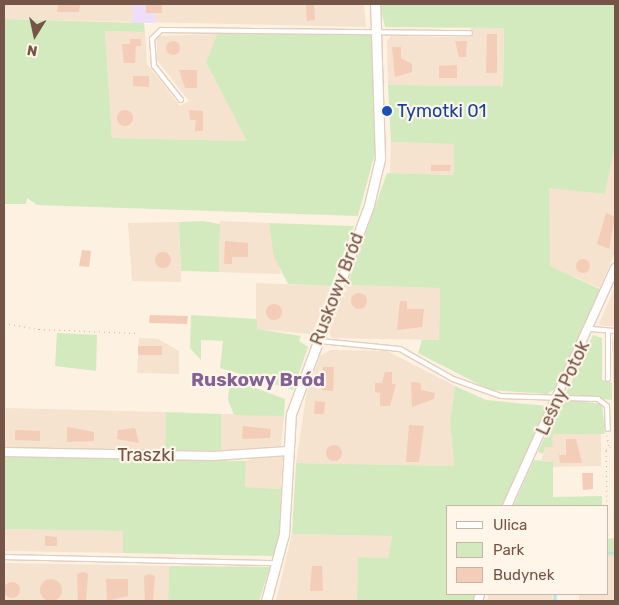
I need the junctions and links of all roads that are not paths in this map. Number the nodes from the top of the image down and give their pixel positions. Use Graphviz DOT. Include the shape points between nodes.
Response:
graph roads {
  1 [pos="375,4"];
  2 [pos="377,31"];
  3 [pos="470,33"];
  4 [pos="181,100"];
  5 [pos="615,268"];
  6 [pos="591,329"];
  7 [pos="608,332"];
  8 [pos="615,332"];
  9 [pos="318,340"];
  10 [pos="608,379"];
  11 [pos="558,397"];
  12 [pos="608,430"];
  13 [pos="288,451"];
  14 [pos="4,452"];
  15 [pos="507,505"];
  16 [pos="4,557"];
  17 [pos="278,563"];
  18 [pos="266,601"];
  1 -- 2 [label="street, Ruskowy Bród"];
  2 -- 3 [label="lane"];
  2 -- 4 [label="lane" via="161,30 152,39 154,66"];
  2 -- 9 [label="street, Ruskowy Bród" via="382,128 377,178"];
  5 -- 6 [label="street, Leśny Potok"];
  6 -- 7 [label="lane"];
  6 -- 11 [label="street, Leśny Potok"];
  7 -- 8 [label="lane"];
  7 -- 10 [label="lane"];
  9 -- 11 [label="lane" via="389,346 453,379 501,396"];
  9 -- 13 [label="street, Ruskowy Bród" via="294,404"];
  11 -- 12 [label="lane" via="604,402"];
  11 -- 15 [label="street, Leśny Potok"];
  13 -- 14 [label="street, Traszki" via="213,456"];
  13 -- 17 [label="street, Ruskowy Bród"];
  16 -- 17 [label="lane"];
  17 -- 18 [label="street, Ruskowy Bród"];
}
